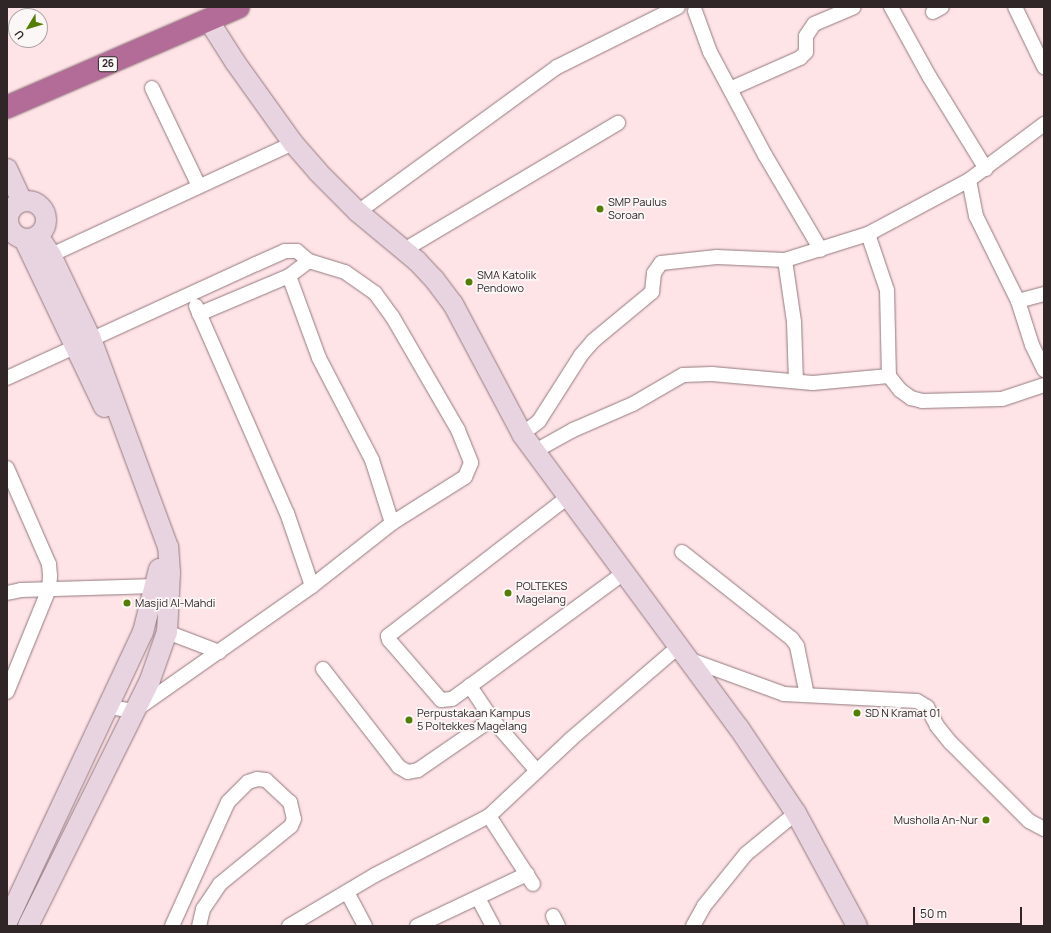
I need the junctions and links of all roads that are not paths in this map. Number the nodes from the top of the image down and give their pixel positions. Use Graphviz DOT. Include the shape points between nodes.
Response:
graph roads {
  1 [pos="238,7"];
  2 [pos="678,7"];
  3 [pos="854,7"];
  4 [pos="891,7"];
  5 [pos="1015,7"];
  6 [pos="700,9"];
  7 [pos="209,21"];
  8 [pos="1044,67"];
  9 [pos="152,88"];
  10 [pos="730,89"];
  11 [pos="7,107"];
  12 [pos="618,122"];
  13 [pos="1044,124"];
  14 [pos="293,144"];
  15 [pos="7,169"];
  16 [pos="986,169"];
  17 [pos="969,180"];
  18 [pos="199,186"];
  19 [pos="22,201"];
  20 [pos="358,212"];
  21 [pos="868,234"];
  22 [pos="31,238"];
  23 [pos="404,250"];
  24 [pos="821,250"];
  25 [pos="51,255"];
  26 [pos="785,260"];
  27 [pos="309,261"];
  28 [pos="289,276"];
  29 [pos="1044,294"];
  30 [pos="191,295"];
  31 [pos="1018,301"];
  32 [pos="200,314"];
  33 [pos="83,343"];
  34 [pos="1044,370"];
  35 [pos="889,376"];
  36 [pos="7,378"];
  37 [pos="796,381"];
  38 [pos="1044,385"];
  39 [pos="522,434"];
  40 [pos="537,450"];
  41 [pos="7,468"];
  42 [pos="568,497"];
  43 [pos="392,523"];
  44 [pos="682,552"];
  45 [pos="624,573"];
  46 [pos="157,586"];
  47 [pos="312,586"];
  48 [pos="49,589"];
  49 [pos="7,593"];
  50 [pos="166,632"];
  51 [pos="218,652"];
  52 [pos="683,652"];
  53 [pos="323,669"];
  54 [pos="470,686"];
  55 [pos="7,692"];
  56 [pos="807,695"];
  57 [pos="108,707"];
  58 [pos="134,710"];
  59 [pos="492,719"];
  60 [pos="537,771"];
  61 [pos="796,814"];
  62 [pos="489,816"];
  63 [pos="1044,829"];
  64 [pos="347,892"];
  65 [pos="12,898"];
  66 [pos="478,898"];
  67 [pos="7,922"];
  68 [pos="28,926"];
  69 [pos="172,926"];
  70 [pos="199,926"];
  71 [pos="289,926"];
  72 [pos="365,926"];
  73 [pos="417,926"];
  74 [pos="493,926"];
  75 [pos="693,926"];
  76 [pos="857,926"];
  1 -- 7 [label="highway, 26"];
  2 -- 6 [label="street"];
  2 -- 20 [label="street" via="557,67"];
  3 -- 10 [label="street" via="814,24 806,36 806,52 800,58"];
  4 -- 16 [label="street" via="929,76"];
  5 -- 8 [label="street"];
  6 -- 10 [label="street" via="710,52"];
  7 -- 11 [label="highway, 26"];
  7 -- 14 [label="street"];
  9 -- 18 [label="street"];
  10 -- 24 [label="street"];
  12 -- 23 [label="street"];
  13 -- 16 [label="street"];
  14 -- 18 [label="street"];
  14 -- 20 [label="street"];
  15 -- 19 [label="street"];
  16 -- 17 [label="street"];
  17 -- 21 [label="street"];
  17 -- 31 [label="street" via="976,216"];
  18 -- 25 [label="street"];
  19 -- 22 [label="street" via="11,209 7,221 12,233"];
  19 -- 22 [label="street" via="35,202 44,212 46,225"];
  20 -- 23 [label="street"];
  21 -- 24 [label="street"];
  21 -- 35 [label="street" via="886,290"];
  22 -- 25 [label="street"];
  22 -- 33 [label="street" via="34,265"];
  23 -- 39 [label="street" via="434,278 453,304"];
  24 -- 26 [label="street"];
  25 -- 33 [label="street"];
  26 -- 37 [label="street" via="794,322"];
  26 -- 39 [label="street" via="718,257 661,263 654,273 652,292 593,341 581,355 539,421"];
  27 -- 28 [label="street"];
  27 -- 30 [label="street" via="297,251 291,250"];
  27 -- 43 [label="street" via="345,272 375,293 392,316 454,423 471,463 465,477"];
  28 -- 32 [label="street"];
  28 -- 43 [label="street" via="319,358 372,460"];
  29 -- 31 [label="street"];
  30 -- 32 [label="street"];
  30 -- 33 [label="street"];
  31 -- 34 [label="street" via="1032,344"];
  32 -- 47 [label="street" via="287,513"];
  33 -- 36 [label="street"];
  33 -- 46 [label="street" via="108,417 154,531 158,549"];
  33 -- 50 [label="street" via="168,547 170,573"];
  35 -- 37 [label="street" via="813,383"];
  35 -- 38 [label="street" via="900,390 911,398 922,401 1002,399"];
  37 -- 40 [label="street" via="712,374 683,375 633,404 573,430"];
  39 -- 40 [label="street"];
  40 -- 42 [label="street"];
  41 -- 48 [label="street" via="49,564"];
  42 -- 45 [label="street"];
  42 -- 54 [label="street" via="388,636 441,700 452,699"];
  43 -- 47 [label="street"];
  44 -- 56 [label="street" via="792,639 797,646"];
  45 -- 52 [label="street"];
  45 -- 54 [label="street"];
  46 -- 48 [label="street"];
  46 -- 57 [label="street" via="143,632"];
  47 -- 51 [label="street"];
  48 -- 49 [label="street"];
  48 -- 55 [label="street"];
  50 -- 51 [label="street"];
  50 -- 58 [label="street" via="150,680"];
  51 -- 58 [label="street"];
  52 -- 56 [label="street" via="784,694"];
  52 -- 60 [label="street"];
  52 -- 61 [label="street" via="739,728"];
  53 -- 59 [label="street" via="399,767 408,772 418,770"];
  54 -- 59 [label="street"];
  56 -- 63 [label="street" via="917,701 927,707 937,726 951,743 1030,821"];
  57 -- 58 [label="street"];
  57 -- 65 [label="street"];
  58 -- 68 [label="street"];
  59 -- 60 [label="street"];
  60 -- 62 [label="street"];
  61 -- 75 [label="street" via="746,854 704,906"];
  61 -- 76 [label="street"];
  62 -- 64 [label="street"];
  62 -- 66 [label="street" via="530,879"];
  64 -- 71 [label="street"];
  64 -- 72 [label="street"];
  65 -- 67 [label="street"];
  66 -- 73 [label="street"];
  66 -- 74 [label="street"];
  69 -- 70 [label="street" via="228,802 248,782 266,780 290,802 294,819 291,826 220,884 203,909"];
}
